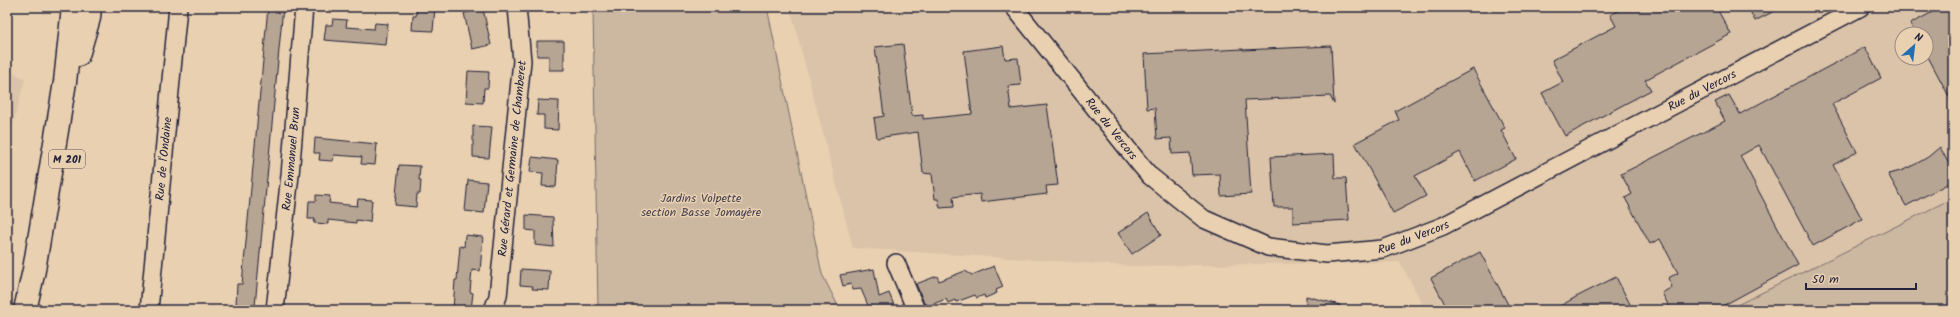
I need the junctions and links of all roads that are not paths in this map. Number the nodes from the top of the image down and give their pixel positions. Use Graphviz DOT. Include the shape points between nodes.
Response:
graph roads {
  1 [pos="62,7"];
  2 [pos="73,7"];
  3 [pos="82,7"];
  4 [pos="90,7"];
  5 [pos="178,7"];
  6 [pos="304,7"];
  7 [pos="517,7"];
  8 [pos="1014,7"];
  9 [pos="1861,7"];
  10 [pos="78,55"];
  11 [pos="65,82"];
  12 [pos="896,263"];
  13 [pos="25,310"];
  14 [pos="38,310"];
  15 [pos="149,310"];
  16 [pos="276,310"];
  17 [pos="493,310"];
  18 [pos="916,310"];
  1 -- 11 [label="highway"];
  2 -- 11 [label="highway, M 201"];
  3 -- 10 [label="highway, M 201"];
  4 -- 10 [label="highway"];
  5 -- 15 [label="street, Rue de l'Ondaine"];
  6 -- 16 [label="street, Rue Emmanuel Brun"];
  7 -- 17 [label="street, Rue Gérard et Germaine de Chamberet" via="522,61 498,296"];
  8 -- 9 [label="street, Rue du Vercors" via="1150,176 1204,219 1268,247 1327,254 1383,249 1443,226"];
  10 -- 14 [label="highway, M 201" via="69,150"];
  11 -- 13 [label="highway, M 201"];
  12 -- 18 [label="street"];
}
